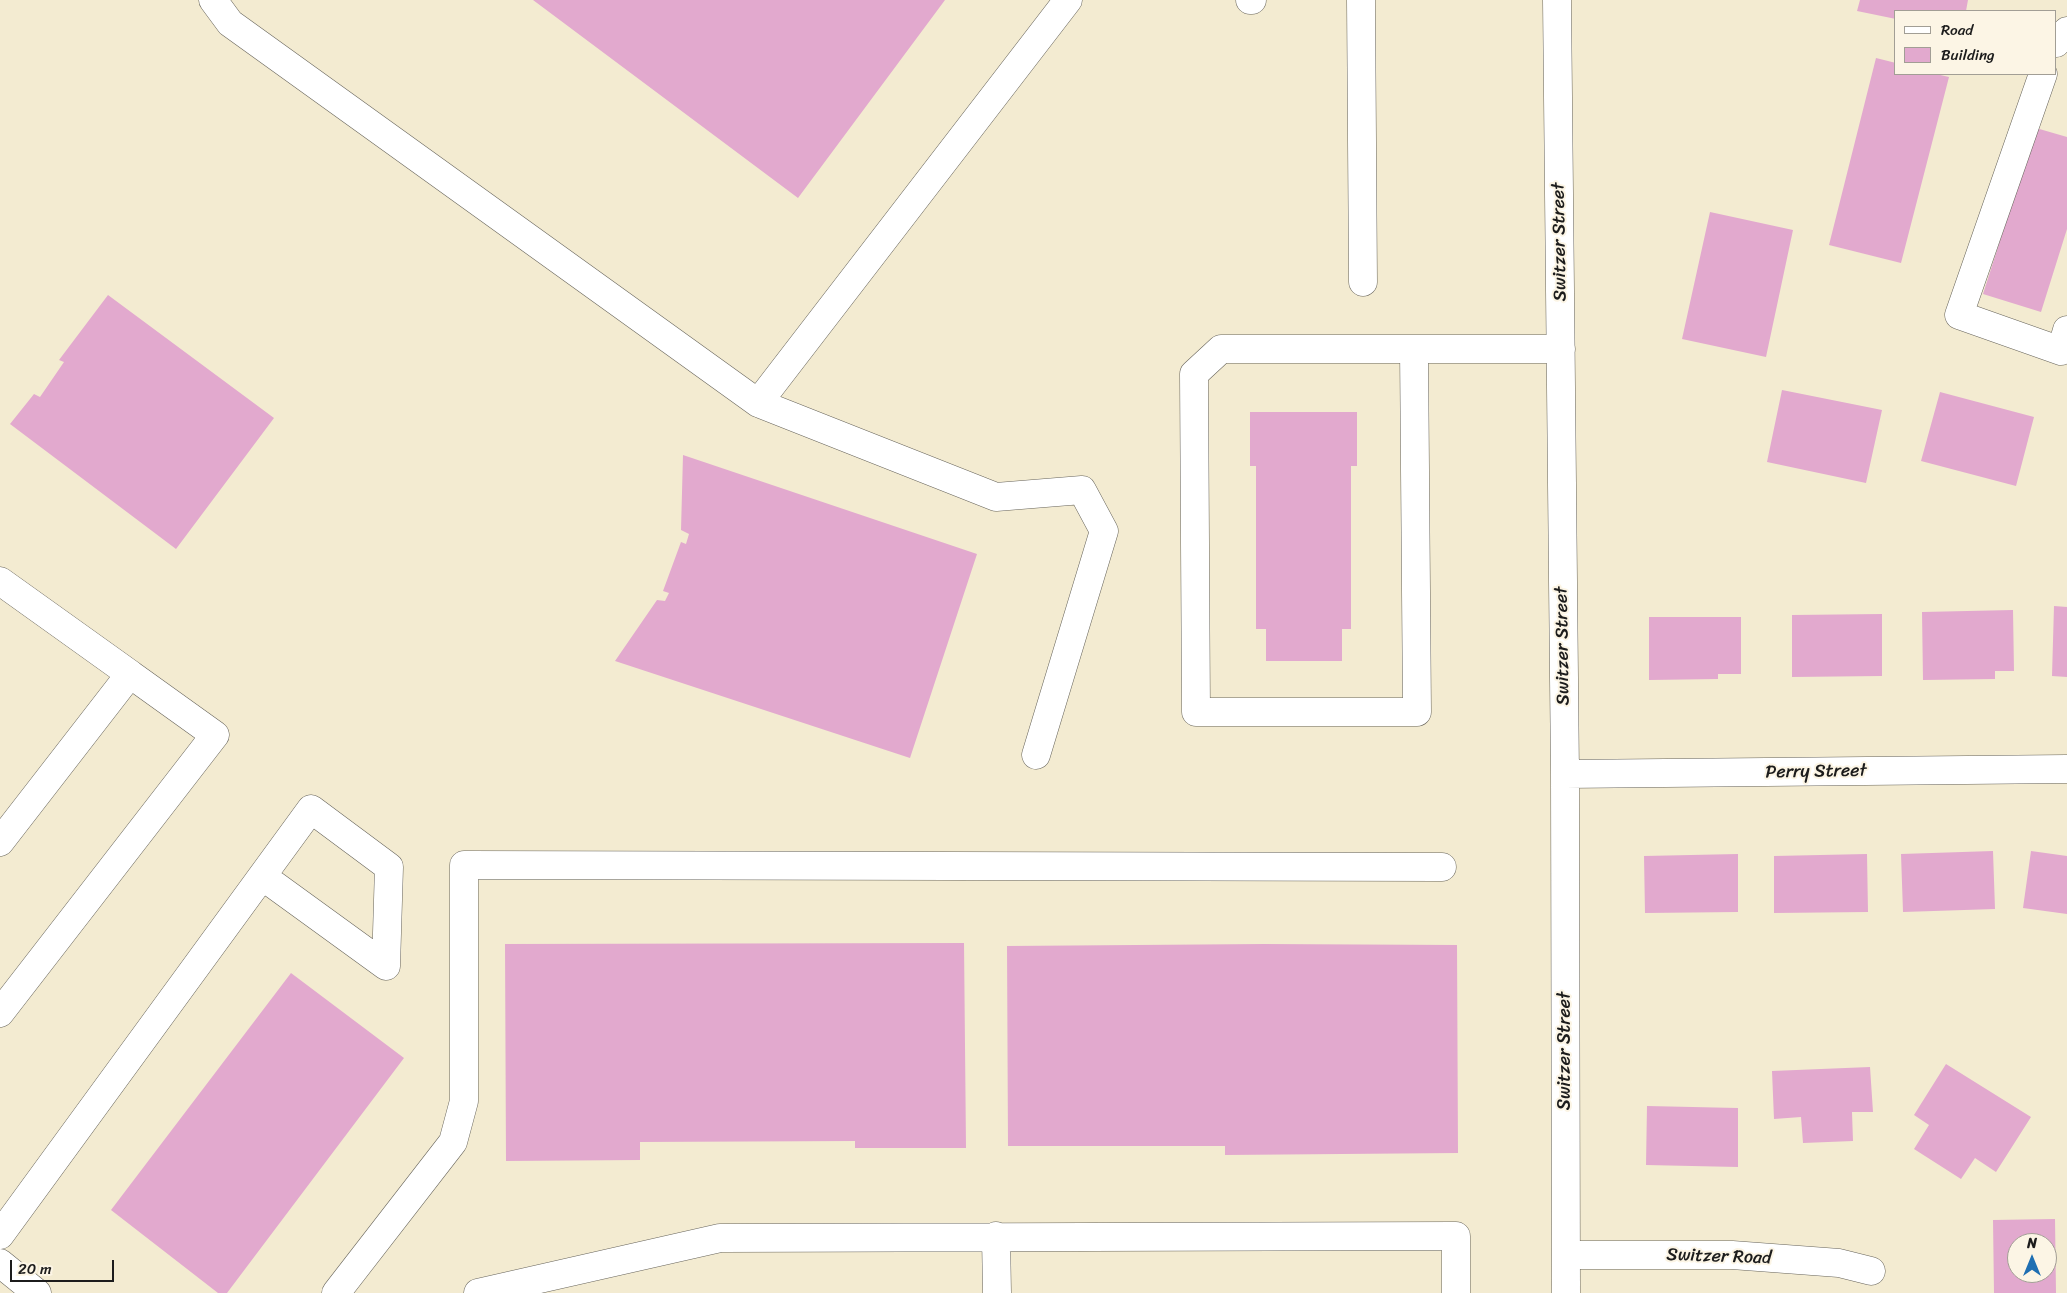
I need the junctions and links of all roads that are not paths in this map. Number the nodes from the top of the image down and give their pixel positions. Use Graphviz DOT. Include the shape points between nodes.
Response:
graph roads {
  1 [pos="213,0"];
  2 [pos="1068,0"];
  3 [pos="1361,0"];
  4 [pos="1557,0"];
  5 [pos="2067,31"];
  6 [pos="2057,42"];
  7 [pos="2043,75"];
  8 [pos="1363,282"];
  9 [pos="2067,330"];
  10 [pos="1414,349"];
  11 [pos="1560,349"];
  12 [pos="758,403"];
  13 [pos="0,581"];
  14 [pos="130,674"];
  15 [pos="1036,755"];
  16 [pos="2067,769"];
  17 [pos="1565,774"];
  18 [pos="0,842"];
  19 [pos="1442,867"];
  20 [pos="262,876"];
  21 [pos="0,1013"];
  22 [pos="0,1235"];
  23 [pos="996,1236"];
  24 [pos="1566,1255"];
  25 [pos="0,1263"];
  26 [pos="1871,1271"];
  27 [pos="37,1293"];
  28 [pos="336,1293"];
  29 [pos="478,1293"];
  30 [pos="997,1293"];
  31 [pos="1456,1293"];
  32 [pos="1566,1293"];
  1 -- 12 [label="street" via="230,23"];
  2 -- 12 [label="street"];
  3 -- 8 [label="street"];
  4 -- 11 [label="street, Switzer Street"];
  5 -- 6 [label="street"];
  7 -- 9 [label="street" via="1959,314 2061,351"];
  10 -- 10 [label="street" via="1221,349 1194,374 1196,712 1417,712"];
  10 -- 11 [label="street"];
  11 -- 17 [label="street, Switzer Street"];
  12 -- 15 [label="street" via="996,497 1082,490 1104,532"];
  13 -- 14 [label="street"];
  14 -- 18 [label="street"];
  14 -- 21 [label="street" via="215,735"];
  16 -- 17 [label="street, Perry Street"];
  17 -- 24 [label="street, Switzer Street"];
  19 -- 28 [label="street" via="464,865 464,1101 453,1142"];
  20 -- 20 [label="street" via="311,809 388,867 386,966"];
  20 -- 22 [label="street"];
  23 -- 29 [label="street" via="720,1238"];
  23 -- 30 [label="street"];
  23 -- 31 [label="street" via="1456,1236"];
  24 -- 26 [label="street, Switzer Road" via="1732,1255 1839,1263"];
  24 -- 32 [label="street, Switzer Street"];
  25 -- 27 [label="street"];
}
